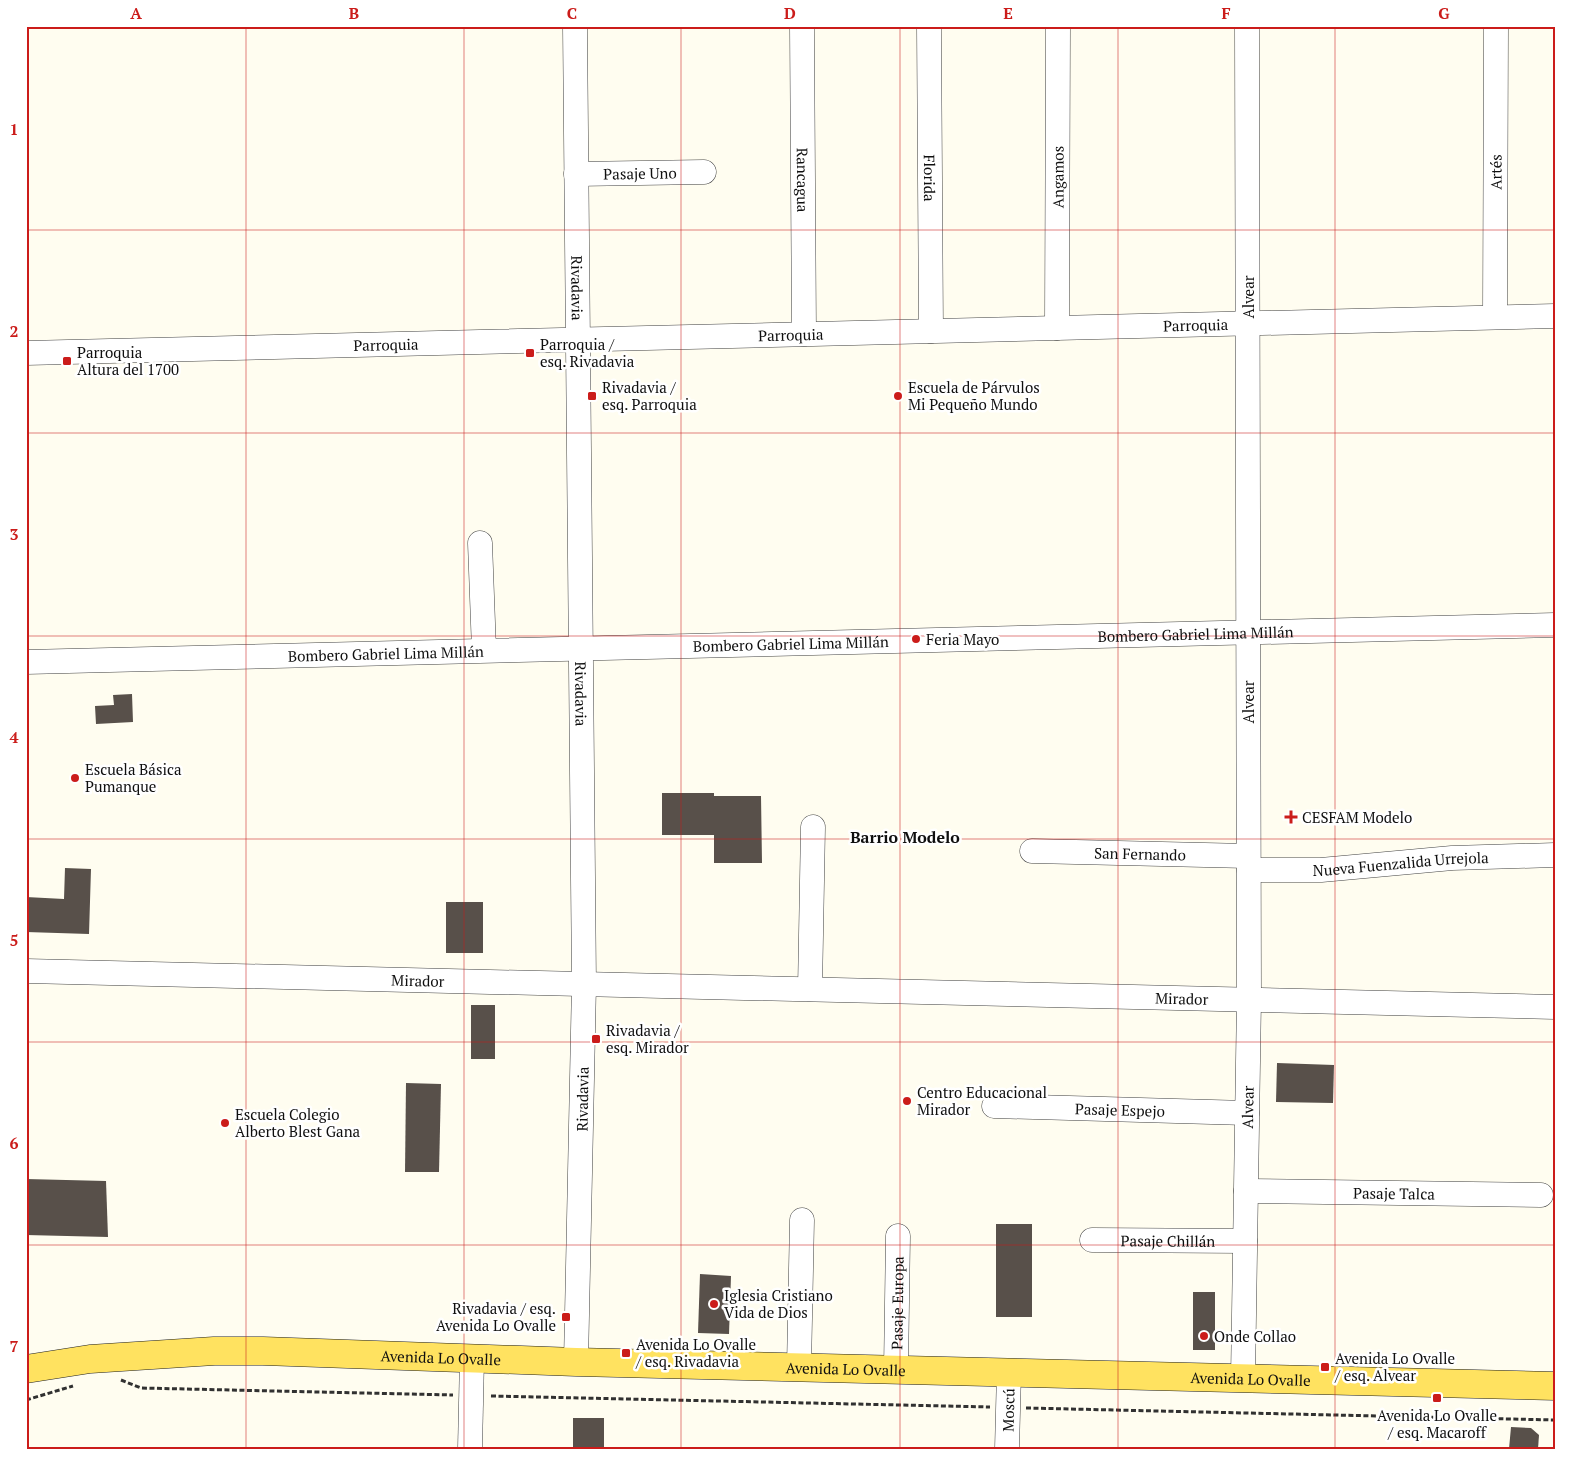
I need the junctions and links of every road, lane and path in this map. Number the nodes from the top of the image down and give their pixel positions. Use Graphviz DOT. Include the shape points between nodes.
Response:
graph roads {
  1 [pos="575,26"];
  2 [pos="802,26"];
  3 [pos="929,26"];
  4 [pos="1058,26"];
  5 [pos="1247,26"];
  6 [pos="1496,26"];
  7 [pos="704,172"];
  8 [pos="576,174"];
  9 [pos="1555,316"];
  10 [pos="1495,317"];
  11 [pos="1248,323"];
  12 [pos="1058,328"];
  13 [pos="931,331"];
  14 [pos="804,334"];
  15 [pos="578,340"];
  16 [pos="26,353"];
  17 [pos="480,543"];
  18 [pos="1555,626"];
  19 [pos="1248,633"];
  20 [pos="582,648"];
  21 [pos="484,650"];
  22 [pos="26,662"];
  23 [pos="813,827"];
  24 [pos="1032,851"];
  25 [pos="1555,855"];
  26 [pos="1248,863"];
  27 [pos="26,972"];
  28 [pos="584,984"];
  29 [pos="810,989"];
  30 [pos="1249,999"];
  31 [pos="1555,1006"];
  32 [pos="994,1106"];
  33 [pos="1247,1113"];
  34 [pos="1246,1191"];
  35 [pos="1541,1195"];
  36 [pos="802,1220"];
  37 [pos="898,1236"];
  38 [pos="1092,1240"];
  39 [pos="1245,1241"];
  40 [pos="137,1356"];
  41 [pos="472,1358"];
  42 [pos="576,1362"];
  43 [pos="799,1367"];
  44 [pos="26,1369"];
  45 [pos="896,1370"];
  46 [pos="1009,1372"];
  47 [pos="114,1378"];
  48 [pos="1243,1378"];
  49 [pos="81,1383"];
  50 [pos="1555,1386"];
  51 [pos="26,1388"];
  52 [pos="471,1396"];
  53 [pos="26,1400"];
  54 [pos="1008,1408"];
  55 [pos="1555,1420"];
  56 [pos="470,1449"];
  57 [pos="1007,1449"];
  1 -- 8 [label="street, Rivadavia"];
  2 -- 14 [label="street, Rancagua"];
  3 -- 13 [label="street, Florida"];
  4 -- 12 [label="street, Angamos"];
  5 -- 11 [label="street, Alvear"];
  6 -- 10 [label="street, Artés"];
  7 -- 8 [label="street, Pasaje Uno"];
  8 -- 15 [label="street, Rivadavia"];
  9 -- 10 [label="street, Parroquia"];
  10 -- 11 [label="street, Parroquia"];
  11 -- 12 [label="street, Parroquia"];
  11 -- 19 [label="street, Alvear"];
  12 -- 13 [label="street, Parroquia"];
  13 -- 14 [label="street, Parroquia"];
  14 -- 15 [label="street, Parroquia"];
  15 -- 16 [label="street, Parroquia"];
  15 -- 20 [label="street, Rivadavia"];
  17 -- 21 [label="street"];
  18 -- 19 [label="street, Bombero Gabriel Lima Millán"];
  19 -- 20 [label="street, Bombero Gabriel Lima Millán"];
  19 -- 26 [label="street, Alvear"];
  20 -- 21 [label="street, Bombero Gabriel Lima Millán"];
  20 -- 28 [label="street, Rivadavia"];
  21 -- 22 [label="street, Bombero Gabriel Lima Millán"];
  23 -- 29 [label="street"];
  24 -- 26 [label="street, San Fernando"];
  25 -- 26 [label="street, Nueva Fuenzalida Urrejola" via="1452,858 1321,870"];
  26 -- 30 [label="street, Alvear"];
  27 -- 28 [label="street, Mirador"];
  28 -- 29 [label="street, Mirador"];
  28 -- 42 [label="street, Rivadavia"];
  29 -- 30 [label="street, Mirador"];
  30 -- 31 [label="street, Mirador"];
  30 -- 33 [label="street, Alvear"];
  32 -- 33 [label="street, Pasaje Espejo"];
  33 -- 34 [label="street, Alvear"];
  34 -- 35 [label="street, Pasaje Talca"];
  34 -- 39 [label="street, Alvear"];
  36 -- 43 [label="street"];
  37 -- 45 [label="street, Pasaje Europa"];
  38 -- 39 [label="street, Pasaje Chillán"];
  39 -- 48 [label="street, Alvear"];
  40 -- 41 [label="main road, Avenida Lo Ovalle" via="263,1351"];
  40 -- 44 [label="main road, Avenida Lo Ovalle" via="67,1361"];
  40 -- 51 [label="main road, Avenida Lo Ovalle"];
  41 -- 42 [label="main road, Avenida Lo Ovalle"];
  41 -- 52 [label="street"];
  42 -- 43 [label="main road, Avenida Lo Ovalle"];
  43 -- 45 [label="main road, Avenida Lo Ovalle"];
  45 -- 46 [label="main road, Avenida Lo Ovalle"];
  46 -- 48 [label="main road, Avenida Lo Ovalle"];
  46 -- 54 [label="street, Moscú"];
  47 -- 52 [label="path" via="141,1388"];
  48 -- 50 [label="main road, Avenida Lo Ovalle"];
  49 -- 53 [label="path"];
  52 -- 54 [label="path"];
  52 -- 56 [label="street"];
  54 -- 55 [label="path"];
  54 -- 57 [label="street, Moscú"];
}
